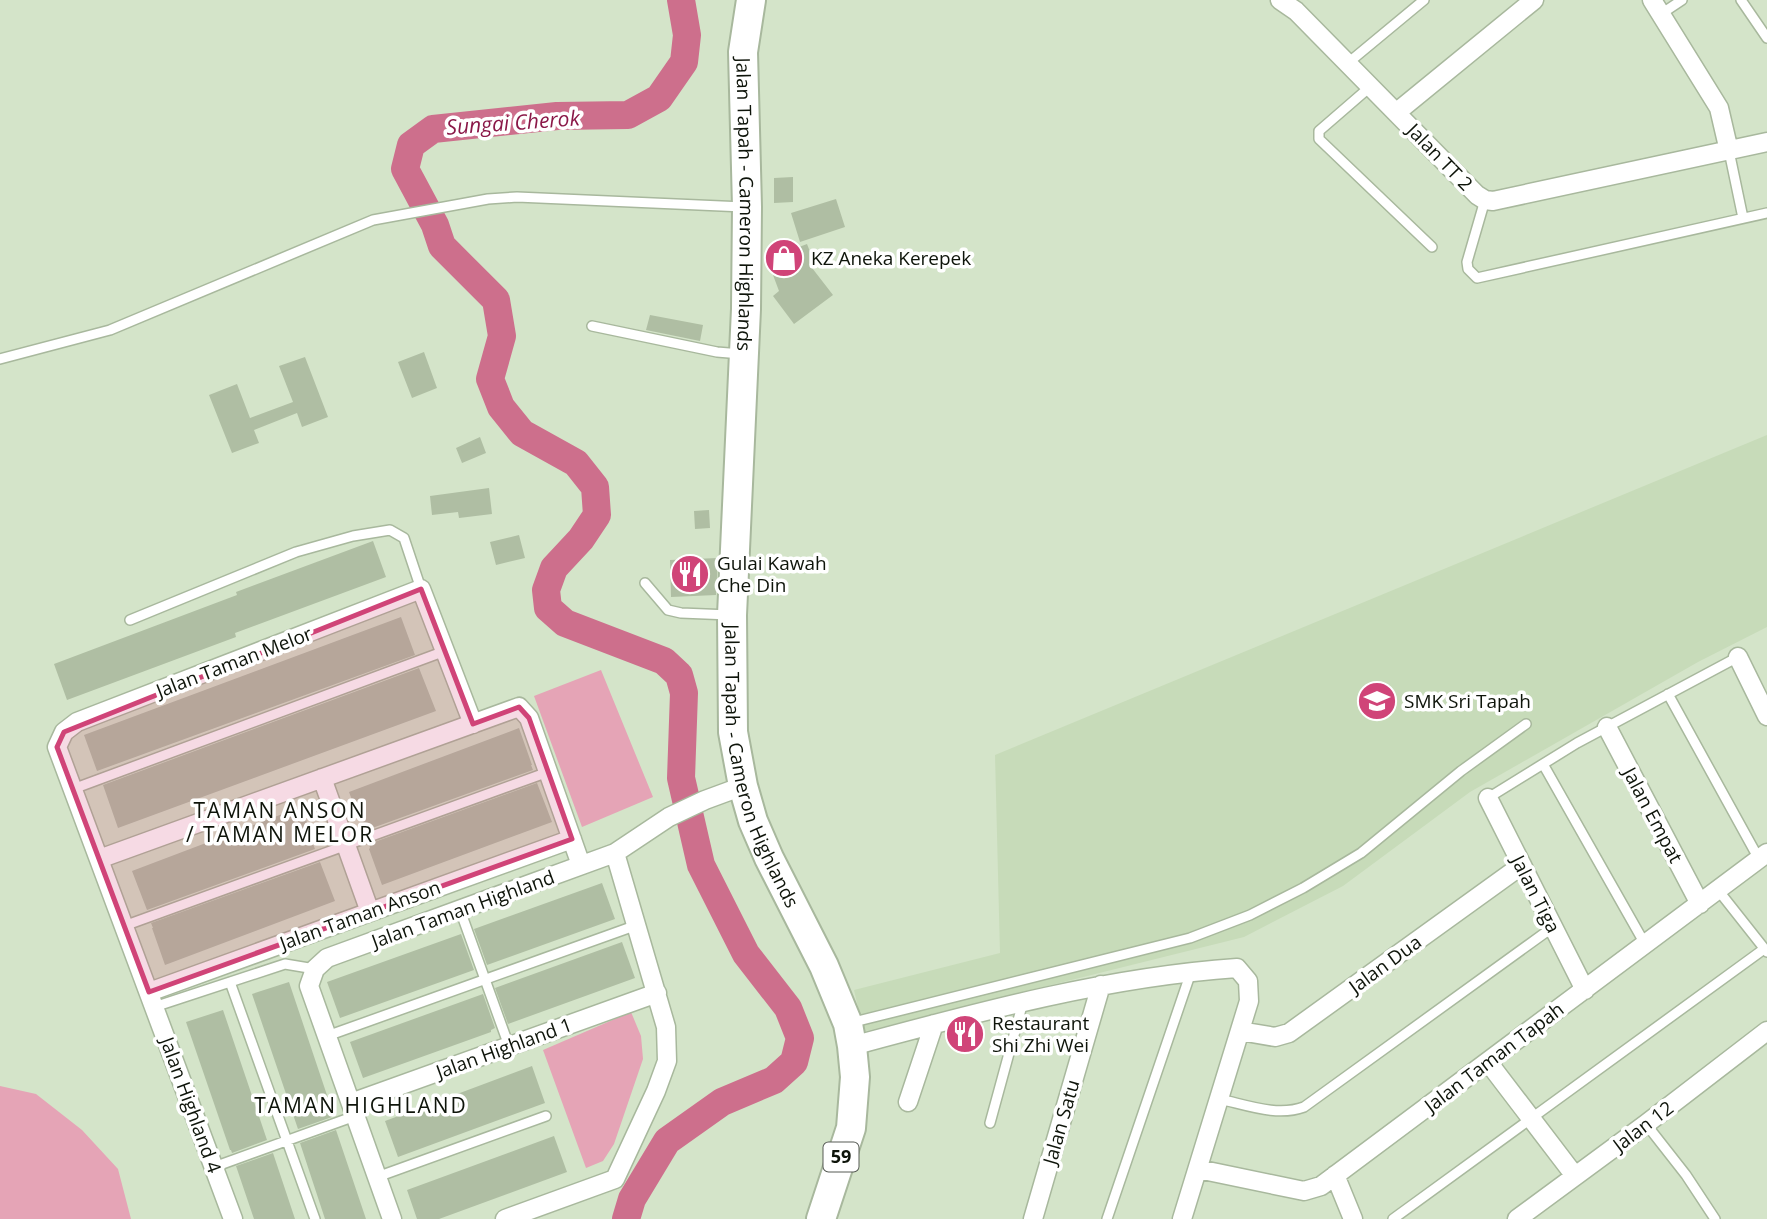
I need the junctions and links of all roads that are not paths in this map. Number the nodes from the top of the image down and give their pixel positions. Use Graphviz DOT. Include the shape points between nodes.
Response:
graph roads {
  1 [pos="751,0"];
  2 [pos="1280,0"];
  3 [pos="1424,0"];
  4 [pos="1682,0"];
  5 [pos="1741,0"];
  6 [pos="1529,2"];
  7 [pos="1303,5"];
  8 [pos="1656,7"];
  9 [pos="1767,38"];
  10 [pos="1348,63"];
  11 [pos="1371,86"];
  12 [pos="1397,112"];
  13 [pos="1767,142"];
  14 [pos="1729,151"];
  15 [pos="1485,200"];
  16 [pos="747,207"];
  17 [pos="1767,213"];
  18 [pos="1743,218"];
  19 [pos="1432,247"];
  20 [pos="592,326"];
  21 [pos="745,354"];
  22 [pos="0,359"];
  23 [pos="645,583"];
  24 [pos="421,589"];
  25 [pos="732,615"];
  26 [pos="130,620"];
  27 [pos="445,651"];
  28 [pos="1738,657"];
  29 [pos="1668,694"];
  30 [pos="1766,710"];
  31 [pos="473,724"];
  32 [pos="1526,724"];
  33 [pos="1607,727"];
  34 [pos="57,747"];
  35 [pos="1543,764"];
  36 [pos="548,772"];
  37 [pos="322,778"];
  38 [pos="743,786"];
  39 [pos="73,789"];
  40 [pos="1488,798"];
  41 [pos="572,839"];
  42 [pos="346,845"];
  43 [pos="615,853"];
  44 [pos="1763,856"];
  45 [pos="99,859"];
  46 [pos="581,865"];
  47 [pos="1522,865"];
  48 [pos="1718,890"];
  49 [pos="1700,904"];
  50 [pos="460,910"];
  51 [pos="370,912"];
  52 [pos="637,925"];
  53 [pos="124,926"];
  54 [pos="1553,927"];
  55 [pos="1645,944"];
  56 [pos="1766,951"];
  57 [pos="315,969"];
  58 [pos="1191,971"];
  59 [pos="485,979"];
  60 [pos="230,982"];
  61 [pos="1101,985"];
  62 [pos="1585,990"];
  63 [pos="657,993"];
  64 [pos="152,1000"];
  65 [pos="1023,1002"];
  66 [pos="934,1024"];
  67 [pos="1240,1031"];
  68 [pos="1767,1031"];
  69 [pos="850,1035"];
  70 [pos="327,1036"];
  71 [pos="509,1046"];
  72 [pos="1488,1062"];
  73 [pos="1219,1099"];
  74 [pos="908,1102"];
  75 [pos="353,1110"];
  76 [pos="546,1116"];
  77 [pos="1531,1119"];
  78 [pos="990,1123"];
  79 [pos="1646,1124"];
  80 [pos="287,1141"];
  81 [pos="214,1167"];
  82 [pos="1198,1169"];
  83 [pos="1335,1175"];
  84 [pos="377,1177"];
  85 [pos="1575,1177"];
  86 [pos="233,1219"];
  87 [pos="315,1219"];
  88 [pos="392,1219"];
  89 [pos="505,1219"];
  90 [pos="821,1219"];
  91 [pos="1032,1219"];
  92 [pos="1107,1219"];
  93 [pos="1182,1219"];
  94 [pos="1353,1219"];
  95 [pos="1393,1219"];
  96 [pos="1517,1219"];
  97 [pos="1715,1219"];
  1 -- 16 [label="main road, Jalan Tapah - Cameron Highlands / 59" via="743,52"];
  2 -- 7 [label="street, Jalan TT 2"];
  3 -- 10 [label="lane"];
  4 -- 8 [label="lane"];
  5 -- 9 [label="lane"];
  6 -- 12 [label="street"];
  7 -- 10 [label="street, Jalan TT 2"];
  8 -- 14 [label="street" via="1720,108"];
  10 -- 11 [label="street, Jalan TT 2"];
  11 -- 12 [label="street, Jalan TT 2"];
  11 -- 19 [label="lane" via="1319,131 1318,139"];
  12 -- 15 [label="street, Jalan TT 2"];
  13 -- 14 [label="street, Jalan TT 2"];
  14 -- 15 [label="street, Jalan TT 2"];
  14 -- 18 [label="lane"];
  15 -- 18 [label="lane" via="1466,262 1477,278"];
  16 -- 21 [label="main road, Jalan Tapah - Cameron Highlands / 59"];
  16 -- 22 [label="lane" via="517,197 373,220 110,330"];
  17 -- 18 [label="lane"];
  20 -- 21 [label="lane"];
  21 -- 25 [label="main road, Jalan Tapah - Cameron Highlands / 59"];
  23 -- 25 [label="lane" via="668,610"];
  24 -- 26 [label="lane" via="404,538 390,530 296,552"];
  24 -- 27 [label="street"];
  24 -- 34 [label="street, Jalan Taman Melor" via="78,722 64,732"];
  25 -- 38 [label="main road, Jalan Tapah - Cameron Highlands / 59" via="733,732"];
  27 -- 31 [label="street"];
  27 -- 39 [label="lane"];
  28 -- 29 [label="lane"];
  28 -- 30 [label="street"];
  29 -- 33 [label="lane"];
  29 -- 44 [label="lane"];
  31 -- 36 [label="street" via="519,707 529,718"];
  31 -- 37 [label="street"];
  32 -- 69 [label="lane" via="1361,853 1250,915 1189,938"];
  33 -- 35 [label="lane"];
  33 -- 49 [label="street, Jalan Empat"];
  34 -- 39 [label="street, Jalan Highland 4"];
  35 -- 40 [label="lane"];
  35 -- 55 [label="lane"];
  36 -- 41 [label="street"];
  36 -- 42 [label="lane"];
  37 -- 42 [label="street"];
  37 -- 45 [label="street"];
  38 -- 43 [label="street, Jalan Taman Highland" via="669,817"];
  38 -- 69 [label="main road, Jalan Tapah - Cameron Highlands / 59" via="753,821 824,966"];
  39 -- 45 [label="street, Jalan Highland 4"];
  40 -- 47 [label="street, Jalan Tiga"];
  41 -- 46 [label="street"];
  41 -- 51 [label="street, Jalan Taman Anson"];
  42 -- 51 [label="street"];
  42 -- 53 [label="lane"];
  43 -- 46 [label="street, Jalan Taman Highland"];
  43 -- 52 [label="street"];
  44 -- 48 [label="street, Jalan Taman Tapah"];
  45 -- 53 [label="street, Jalan Highland 4"];
  46 -- 50 [label="street, Jalan Taman Highland"];
  47 -- 54 [label="street, Jalan Tiga"];
  47 -- 67 [label="street, Jalan Dua" via="1289,1033 1275,1037"];
  48 -- 49 [label="street, Jalan Taman Tapah"];
  48 -- 56 [label="lane"];
  49 -- 55 [label="street, Jalan Taman Tapah"];
  50 -- 57 [label="street, Jalan Taman Highland" via="327,958"];
  50 -- 59 [label="lane"];
  51 -- 64 [label="street, Jalan Taman Anson"];
  52 -- 59 [label="lane"];
  52 -- 63 [label="street"];
  53 -- 64 [label="street, Jalan Highland 4"];
  54 -- 62 [label="street, Jalan Tiga"];
  54 -- 73 [label="lane" via="1304,1107 1276,1111"];
  55 -- 62 [label="street, Jalan Taman Tapah"];
  56 -- 77 [label="lane"];
  57 -- 60 [label="lane" via="285,964"];
  57 -- 70 [label="street" via="309,986"];
  58 -- 61 [label="street"];
  58 -- 67 [label="street" via="1237,968 1248,981 1249,1000"];
  58 -- 92 [label="lane"];
  59 -- 70 [label="lane"];
  59 -- 71 [label="lane"];
  60 -- 64 [label="lane"];
  60 -- 80 [label="lane"];
  61 -- 65 [label="street"];
  61 -- 91 [label="street, Jalan Satu"];
  62 -- 72 [label="street, Jalan Taman Tapah"];
  63 -- 71 [label="street, Jalan Highland 1"];
  63 -- 89 [label="street" via="666,1027 667,1061 615,1180"];
  64 -- 81 [label="street, Jalan Highland 4"];
  65 -- 66 [label="street"];
  65 -- 78 [label="lane"];
  66 -- 69 [label="street"];
  66 -- 74 [label="street"];
  67 -- 73 [label="street"];
  68 -- 79 [label="street, Jalan 12"];
  69 -- 90 [label="main road, Jalan Tapah - Cameron Highlands / 59" via="855,1077 851,1128"];
  70 -- 75 [label="street"];
  71 -- 75 [label="street, Jalan Highland 1"];
  72 -- 77 [label="street"];
  72 -- 83 [label="street, Jalan Taman Tapah"];
  73 -- 82 [label="street"];
  75 -- 80 [label="lane"];
  75 -- 84 [label="street"];
  76 -- 84 [label="lane"];
  77 -- 85 [label="street"];
  77 -- 95 [label="lane"];
  79 -- 85 [label="street, Jalan 12"];
  79 -- 97 [label="lane"];
  80 -- 81 [label="lane"];
  80 -- 87 [label="lane"];
  81 -- 86 [label="street, Jalan Highland 4"];
  82 -- 83 [label="street, Jalan Taman Tapah" via="1304,1191"];
  82 -- 93 [label="street"];
  83 -- 94 [label="street"];
  84 -- 88 [label="street"];
  85 -- 96 [label="street, Jalan 12"];
}
